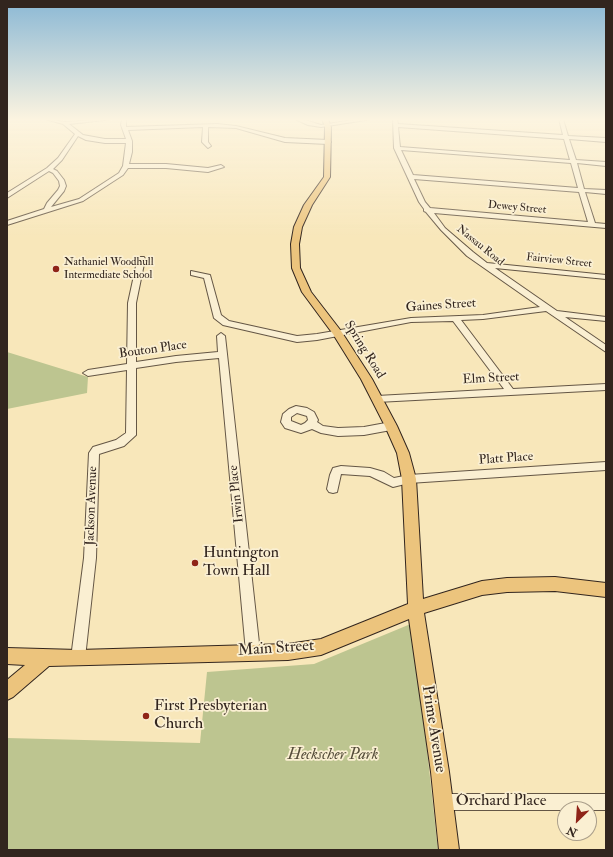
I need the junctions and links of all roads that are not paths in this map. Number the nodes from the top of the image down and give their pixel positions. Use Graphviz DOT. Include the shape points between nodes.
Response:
graph roads {
  1 [pos="60,159"];
  2 [pos="128,159"];
  3 [pos="328,159"];
  4 [pos="402,159"];
  5 [pos="536,159"];
  6 [pos="573,159"];
  7 [pos="574,162"];
  8 [pos="606,164"];
  9 [pos="126,166"];
  10 [pos="221,167"];
  11 [pos="49,169"];
  12 [pos="410,176"];
  13 [pos="8,188"];
  14 [pos="17,190"];
  15 [pos="582,190"];
  16 [pos="606,192"];
  17 [pos="7,196"];
  18 [pos="47,210"];
  19 [pos="426,210"];
  20 [pos="7,223"];
  21 [pos="592,224"];
  22 [pos="606,226"];
  23 [pos="141,259"];
  24 [pos="486,265"];
  25 [pos="194,273"];
  26 [pos="606,277"];
  27 [pos="550,311"];
  28 [pos="456,318"];
  29 [pos="606,319"];
  30 [pos="337,333"];
  31 [pos="221,336"];
  32 [pos="606,349"];
  33 [pos="222,355"];
  34 [pos="132,366"];
  35 [pos="88,373"];
  36 [pos="606,387"];
  37 [pos="510,391"];
  38 [pos="377,399"];
  39 [pos="311,424"];
  40 [pos="391,426"];
  41 [pos="606,466"];
  42 [pos="409,479"];
  43 [pos="333,489"];
  44 [pos="606,590"];
  45 [pos="417,608"];
  46 [pos="253,652"];
  47 [pos="7,656"];
  48 [pos="46,658"];
  49 [pos="78,658"];
  50 [pos="7,692"];
  51 [pos="443,802"];
  52 [pos="606,802"];
  53 [pos="449,850"];
  1 -- 11 [label="street"];
  2 -- 9 [label="street"];
  3 -- 30 [label="main road, Spring Road" via="327,177 302,215 295,244 295,258 307,292"];
  4 -- 12 [label="street, Nassau Road"];
  5 -- 7 [label="street"];
  6 -- 7 [label="street"];
  7 -- 8 [label="street"];
  7 -- 15 [label="street"];
  9 -- 10 [label="street" via="208,170"];
  9 -- 18 [label="street" via="121,174 81,200"];
  11 -- 14 [label="street"];
  11 -- 18 [label="street" via="55,172 63,186"];
  12 -- 15 [label="street"];
  12 -- 19 [label="street, Nassau Road"];
  13 -- 14 [label="street"];
  14 -- 17 [label="street"];
  15 -- 16 [label="street"];
  15 -- 21 [label="street"];
  18 -- 20 [label="street"];
  19 -- 21 [label="street, Dewey Street"];
  19 -- 24 [label="street, Nassau Road" via="457,243"];
  21 -- 22 [label="street, Dewey Street"];
  23 -- 34 [label="street, Jackson Avenue" via="132,303"];
  24 -- 26 [label="street, Fairview Street"];
  24 -- 27 [label="street, Nassau Road"];
  25 -- 30 [label="street, Gaines Street" via="206,276 217,316 226,323 297,339"];
  27 -- 28 [label="street, Gaines Street"];
  27 -- 29 [label="street"];
  27 -- 32 [label="street, Nassau Road"];
  28 -- 30 [label="street, Gaines Street" via="411,320"];
  28 -- 37 [label="street"];
  30 -- 38 [label="main road, Spring Road"];
  31 -- 33 [label="street, Irwin Place"];
  33 -- 34 [label="street, Bouton Place"];
  33 -- 46 [label="street, Irwin Place"];
  34 -- 35 [label="street, Bouton Place"];
  34 -- 49 [label="street, Jackson Avenue" via="131,435 120,443 94,453 90,558"];
  36 -- 37 [label="street, Elm Street"];
  37 -- 38 [label="street, Elm Street"];
  38 -- 40 [label="main road, Spring Road"];
  39 -- 40 [label="street" via="338,432"];
  40 -- 42 [label="main road, Spring Road" via="403,453"];
  41 -- 42 [label="street, Platt Place"];
  42 -- 43 [label="street, Platt Place" via="393,483 380,474 341,470 335,475"];
  42 -- 45 [label="main road, Spring Road"];
  44 -- 45 [label="main road, Main Street" via="555,584 507,584 482,588"];
  45 -- 46 [label="main road, Main Street" via="320,647 288,652"];
  45 -- 51 [label="main road, Prime Avenue" via="417,624"];
  46 -- 49 [label="main road, Main Street"];
  47 -- 48 [label="main road, Main Street"];
  48 -- 49 [label="main road, Main Street"];
  48 -- 50 [label="main road"];
  51 -- 52 [label="street, Orchard Place"];
  51 -- 53 [label="main road, Prime Avenue"];
}
